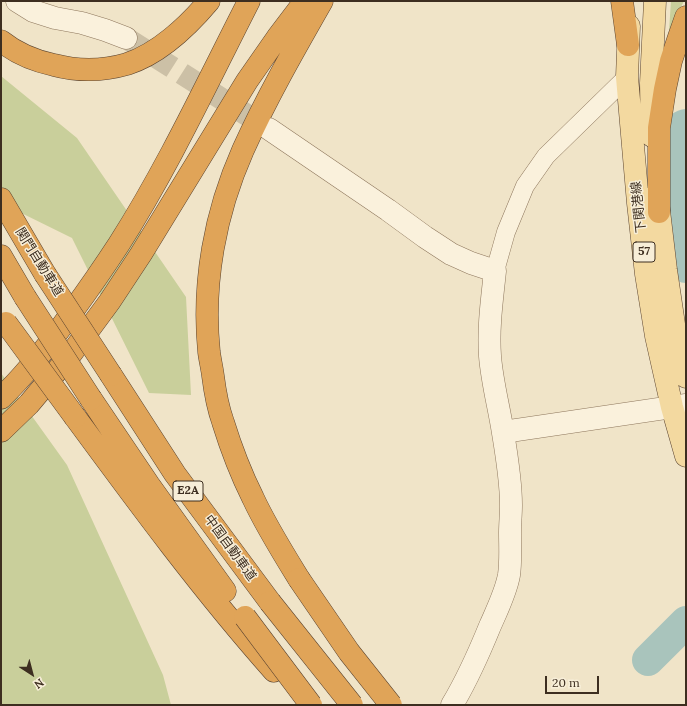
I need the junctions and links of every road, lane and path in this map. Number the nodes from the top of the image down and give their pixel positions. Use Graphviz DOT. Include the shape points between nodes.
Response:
graph roads {
  1 [pos="16,1"];
  2 [pos="209,1"];
  3 [pos="249,1"];
  4 [pos="305,1"];
  5 [pos="322,1"];
  6 [pos="622,1"];
  7 [pos="630,1"];
  8 [pos="655,1"];
  9 [pos="686,17"];
  10 [pos="126,38"];
  11 [pos="1,41"];
  12 [pos="628,44"];
  13 [pos="628,78"];
  14 [pos="269,129"];
  15 [pos="1,199"];
  16 [pos="659,212"];
  17 [pos="1,256"];
  18 [pos="495,271"];
  19 [pos="4,319"];
  20 [pos="78,324"];
  21 [pos="686,377"];
  22 [pos="1,398"];
  23 [pos="679,406"];
  24 [pos="1,430"];
  25 [pos="503,432"];
  26 [pos="686,456"];
  27 [pos="304,705"];
  28 [pos="311,705"];
  29 [pos="352,705"];
  30 [pos="391,705"];
  31 [pos="452,705"];
  1 -- 10 [label="street" via="55,18 89,25"];
  2 -- 11 [label="highway" via="165,43 127,64 107,68 87,70 44,63 25,56"];
  3 -- 22 [label="highway" via="173,150 119,244 54,337"];
  4 -- 24 [label="highway" via="247,82 110,301 71,354 29,404"];
  5 -- 30 [label="highway, bridge" via="263,108 242,152 224,201 209,274 209,352 222,422 253,499 299,579 349,652"];
  6 -- 12 [label="highway"];
  7 -- 12 [label="main road, 下関港線 / 57"];
  8 -- 16 [label="main road, 下関港線 / 57" via="651,83 652,150"];
  9 -- 16 [label="highway" via="665,89 659,128"];
  12 -- 13 [label="main road, 下関港線 / 57"];
  13 -- 18 [label="street" via="546,156 525,186 506,232"];
  13 -- 23 [label="main road, 下関港線 / 57" via="646,274 656,336"];
  14 -- 18 [label="street" via="451,254"];
  15 -- 20 [label="highway, 関門自動車道 / E2A, bridge"];
  16 -- 21 [label="main road, 下関港線 / 57" via="666,270"];
  17 -- 28 [label="highway, E2A, bridge" via="25,297 149,485"];
  18 -- 25 [label="street" via="490,313 490,357"];
  19 -- 27 [label="highway, bridge" via="206,591"];
  20 -- 29 [label="highway, 中国自動車道 / E2A, bridge" via="175,474 270,602"];
  23 -- 25 [label="street"];
  23 -- 26 [label="main road, 下関港線 / 57"];
  25 -- 31 [label="street" via="511,505 509,575 476,659"];
}
